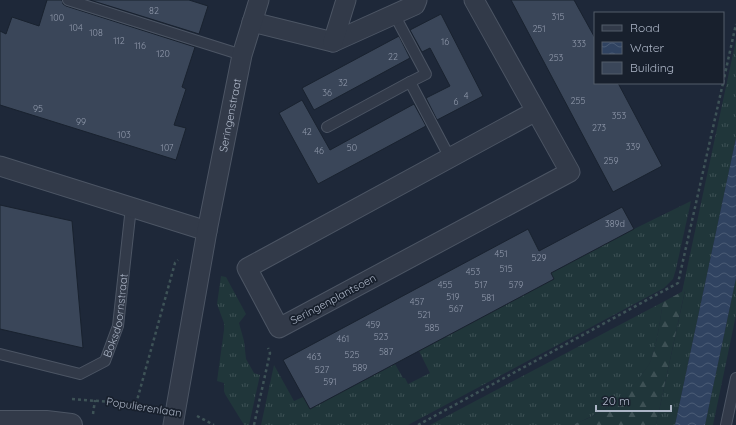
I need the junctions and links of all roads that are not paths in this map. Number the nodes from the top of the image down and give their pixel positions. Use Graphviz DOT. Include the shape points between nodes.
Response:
graph roads {
  1 [pos="68,0"];
  2 [pos="258,0"];
  3 [pos="346,0"];
  4 [pos="417,0"];
  5 [pos="474,0"];
  6 [pos="394,14"];
  7 [pos="252,22"];
  8 [pos="333,42"];
  9 [pos="242,56"];
  10 [pos="410,82"];
  11 [pos="536,110"];
  12 [pos="327,127"];
  13 [pos="450,158"];
  14 [pos="0,166"];
  15 [pos="131,207"];
  16 [pos="207,231"];
  17 [pos="0,354"];
  18 [pos="736,378"];
  19 [pos="174,418"];
  20 [pos="0,422"];
  21 [pos="71,425"];
  22 [pos="726,425"];
  1 -- 9 [label="lane"];
  2 -- 7 [label="street, Seringenstraat"];
  3 -- 8 [label="street"];
  4 -- 6 [label="street" via="415,5"];
  5 -- 11 [label="street, Seringenplantsoen"];
  6 -- 8 [label="street"];
  6 -- 10 [label="lane" via="426,74"];
  7 -- 8 [label="street"];
  7 -- 9 [label="street, Seringenstraat"];
  9 -- 16 [label="street, Seringenstraat"];
  10 -- 12 [label="lane"];
  10 -- 13 [label="lane"];
  11 -- 13 [label="street, Seringenplantsoen"];
  11 -- 13 [label="street, Seringenplantsoen" via="570,172 279,328 246,268"];
  14 -- 15 [label="street"];
  15 -- 16 [label="street"];
  15 -- 17 [label="lane, Boksdoornstraat" via="118,326 105,361 80,374"];
  16 -- 19 [label="street, Seringenstraat"];
  18 -- 22 [label="lane"];
  20 -- 21 [label="street"];
}
